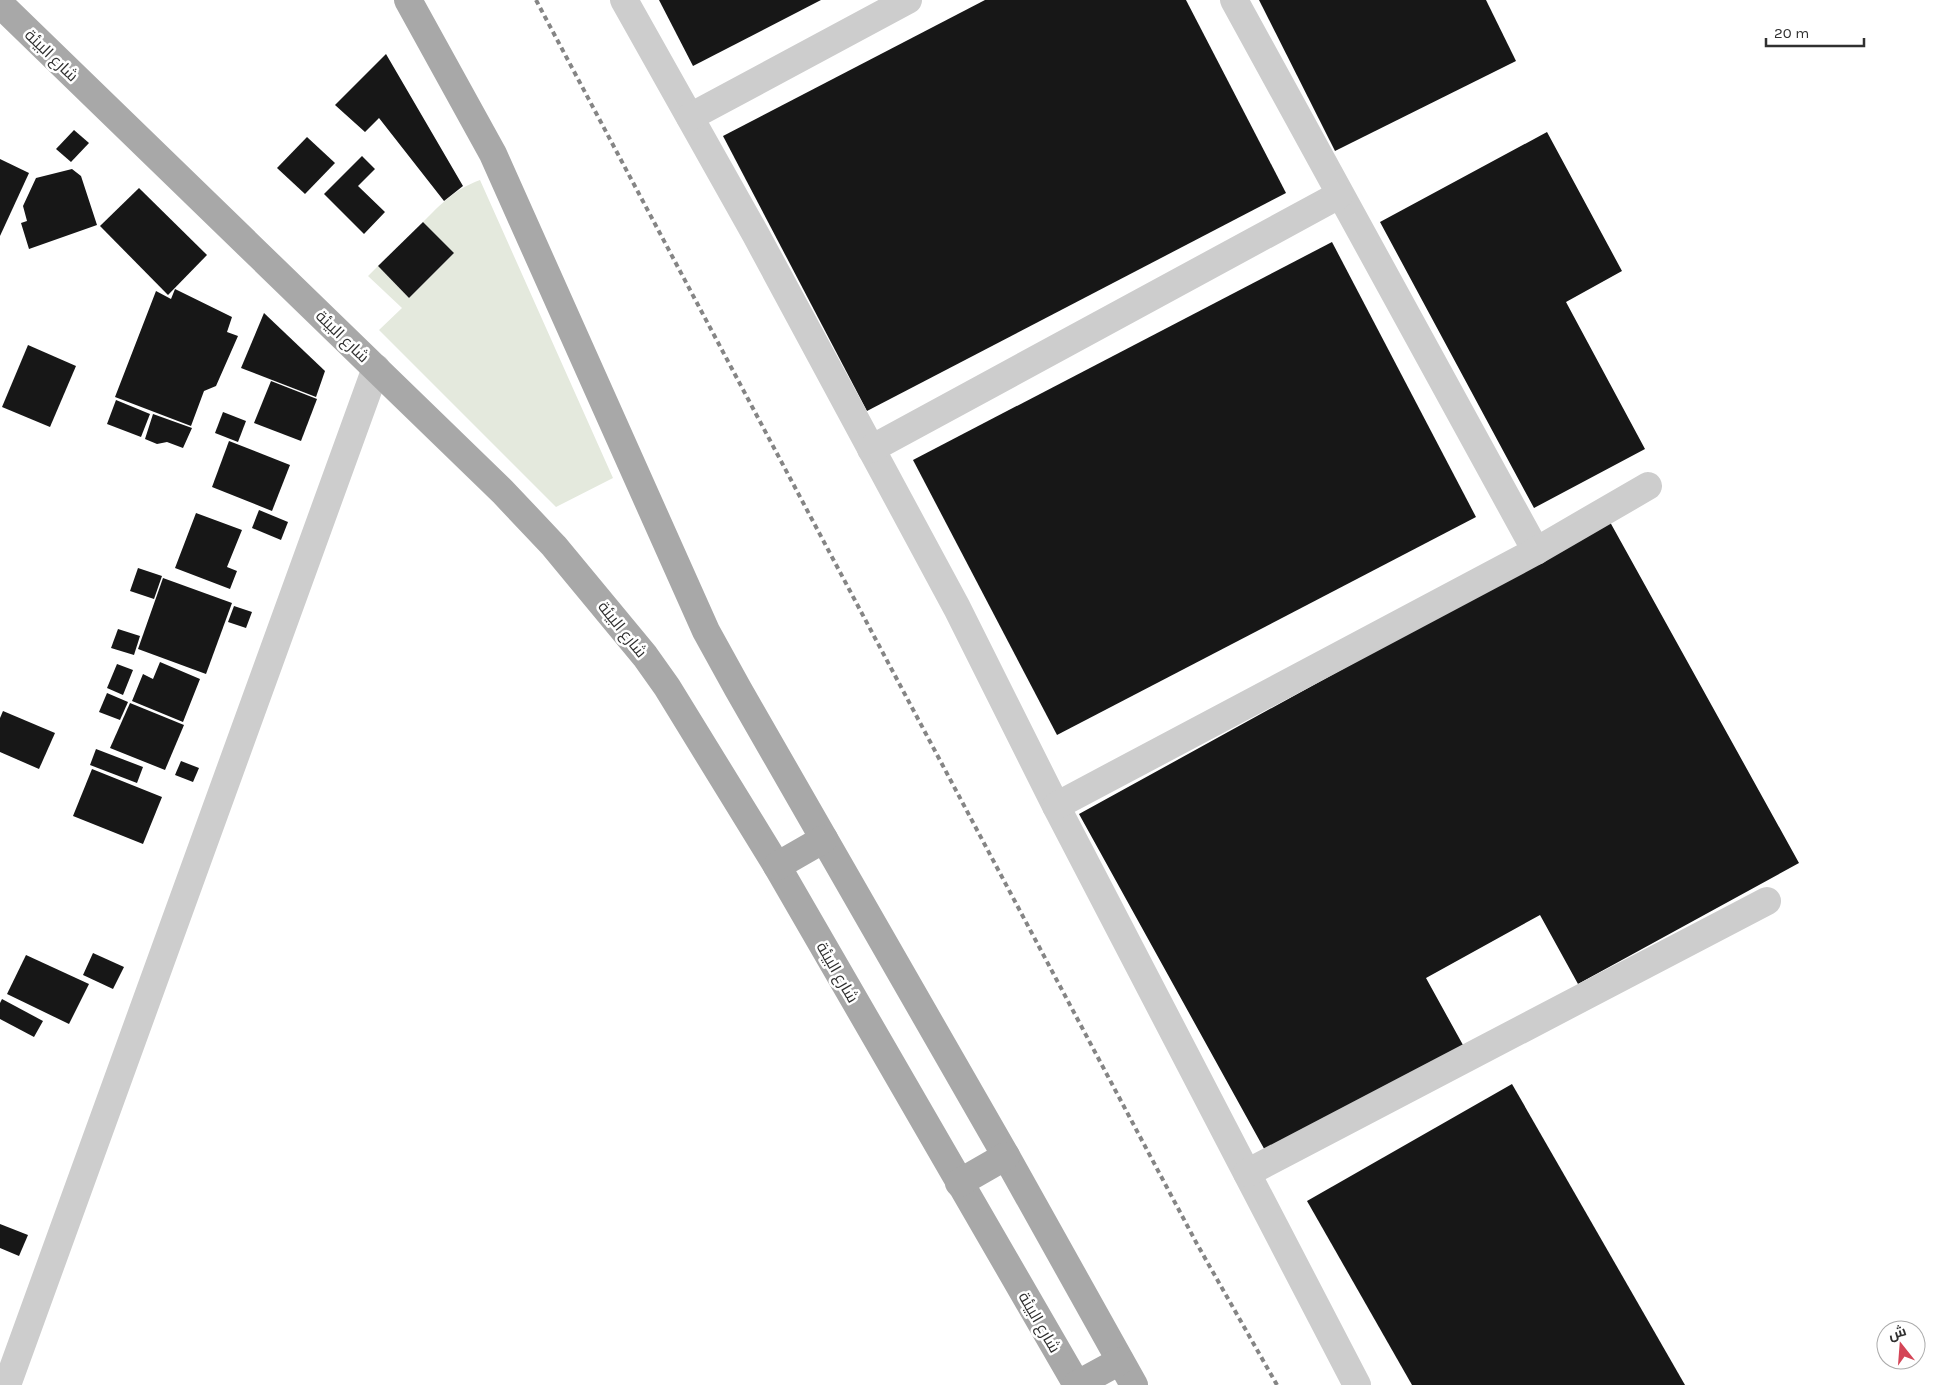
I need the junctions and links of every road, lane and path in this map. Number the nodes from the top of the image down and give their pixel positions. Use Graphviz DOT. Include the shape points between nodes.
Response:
graph roads {
  1 [pos="408,0"];
  2 [pos="624,0"];
  3 [pos="908,0"];
  4 [pos="1234,0"];
  5 [pos="0,4"];
  6 [pos="690,117"];
  7 [pos="1339,195"];
  8 [pos="376,368"];
  9 [pos="871,448"];
  10 [pos="1648,486"];
  11 [pos="1536,551"];
  12 [pos="1056,806"];
  13 [pos="824,839"];
  14 [pos="777,866"];
  15 [pos="1766,901"];
  16 [pos="1006,1156"];
  17 [pos="1247,1173"];
  18 [pos="959,1183"];
  19 [pos="1120,1360"];
  20 [pos="7,1385"];
  21 [pos="1076,1385"];
  22 [pos="1134,1385"];
  23 [pos="1357,1385"];
  1 -- 13 [label="main road" via="493,154 706,631"];
  2 -- 6 [label="street"];
  3 -- 6 [label="street"];
  4 -- 7 [label="street"];
  5 -- 8 [label="main road, شارع البيئة"];
  6 -- 9 [label="street"];
  7 -- 9 [label="street"];
  7 -- 11 [label="street"];
  8 -- 14 [label="main road, شارع البيئة" via="548,539 645,656"];
  8 -- 20 [label="street"];
  9 -- 12 [label="street" via="957,608"];
  10 -- 11 [label="street"];
  11 -- 12 [label="street"];
  12 -- 17 [label="street"];
  13 -- 14 [label="main road"];
  13 -- 16 [label="main road"];
  14 -- 18 [label="main road, شارع البيئة"];
  15 -- 17 [label="street"];
  16 -- 18 [label="main road"];
  16 -- 19 [label="main road"];
  17 -- 23 [label="street"];
  18 -- 21 [label="main road, شارع البيئة"];
  19 -- 21 [label="main road"];
  19 -- 22 [label="main road"];
}
